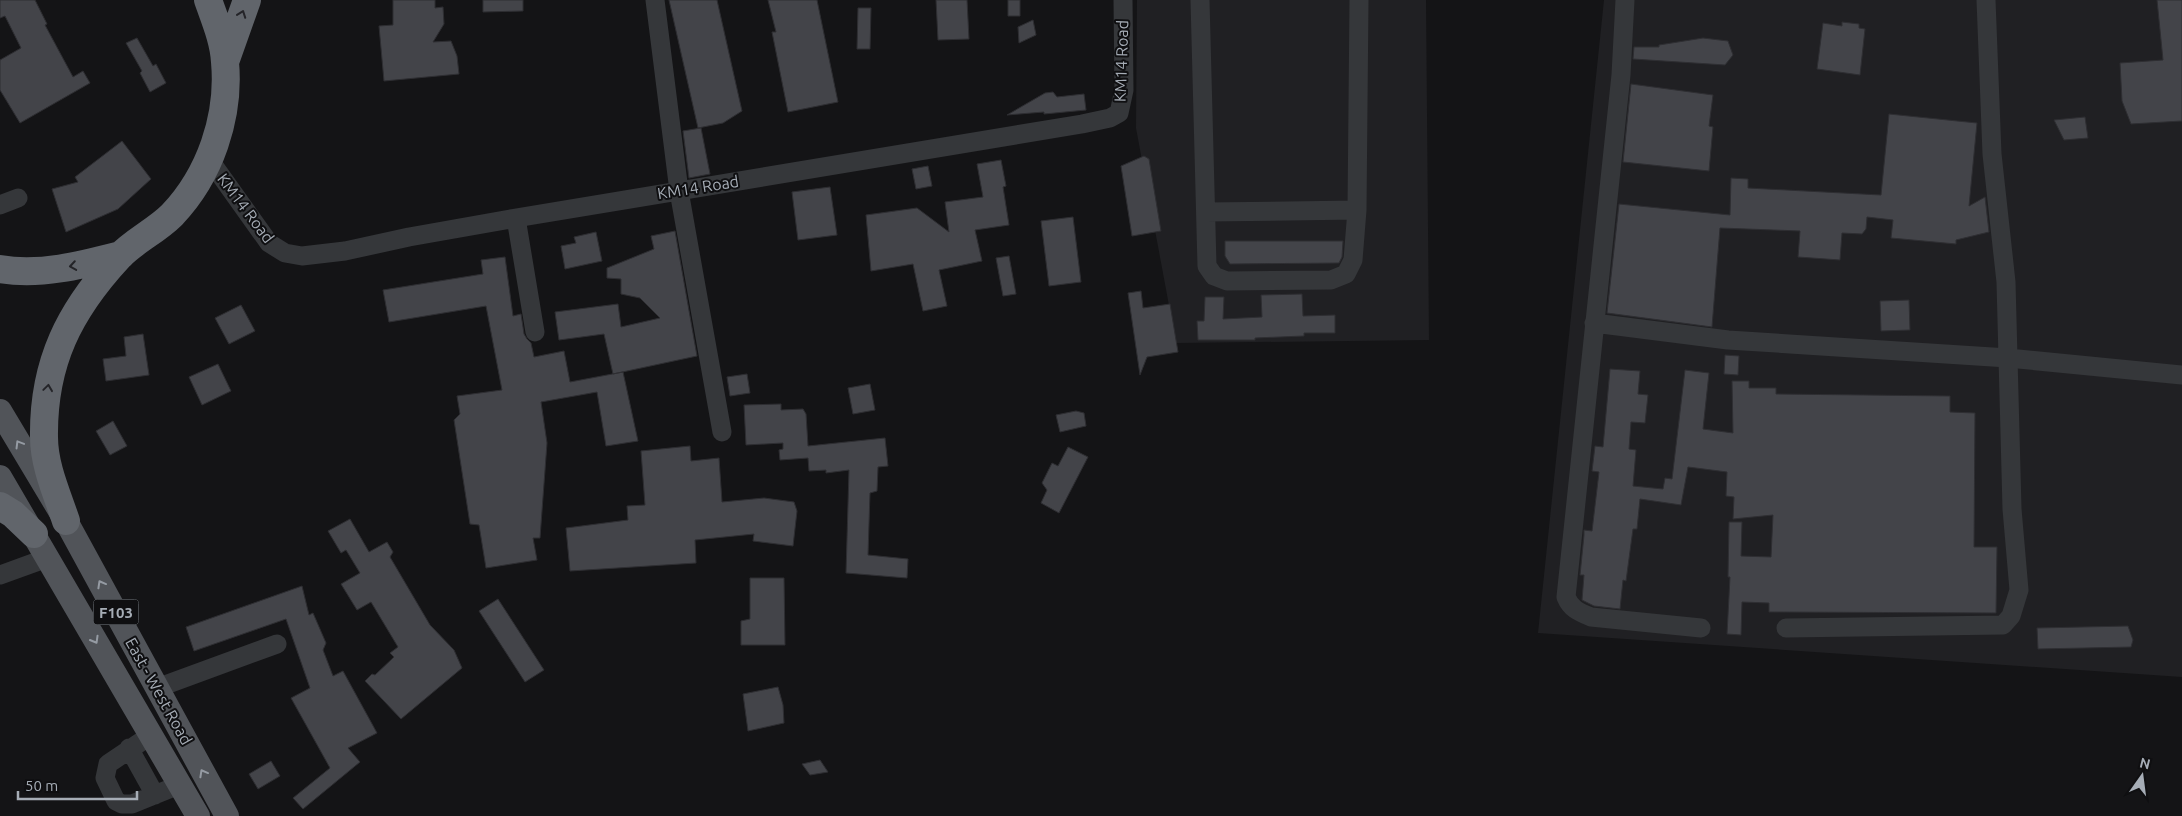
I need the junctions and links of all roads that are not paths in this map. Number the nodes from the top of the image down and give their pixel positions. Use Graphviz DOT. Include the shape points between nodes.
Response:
graph roads {
  1 [pos="208,0"];
  2 [pos="247,0"];
  3 [pos="655,0"];
  4 [pos="1123,0"];
  5 [pos="1200,0"];
  6 [pos="1360,0"];
  7 [pos="1625,0"];
  8 [pos="1986,0"];
  9 [pos="225,62"];
  10 [pos="209,159"];
  11 [pos="679,191"];
  12 [pos="18,198"];
  13 [pos="0,206"];
  14 [pos="1357,210"];
  15 [pos="1206,212"];
  16 [pos="516,218"];
  17 [pos="121,255"];
  18 [pos="0,269"];
  19 [pos="1594,323"];
  20 [pos="535,332"];
  21 [pos="2008,358"];
  22 [pos="2182,376"];
  23 [pos="0,411"];
  24 [pos="722,432"];
  25 [pos="0,477"];
  26 [pos="0,506"];
  27 [pos="66,521"];
  28 [pos="34,534"];
  29 [pos="47,558"];
  30 [pos="0,575"];
  31 [pos="1701,628"];
  32 [pos="1786,628"];
  33 [pos="276,644"];
  34 [pos="157,688"];
  35 [pos="151,735"];
  36 [pos="129,748"];
  37 [pos="179,785"];
  38 [pos="154,795"];
  39 [pos="198,816"];
  40 [pos="227,816"];
  1 -- 9 [label="highway"];
  9 -- 2 [label="highway, one-way"];
  3 -- 11 [label="street"];
  4 -- 11 [label="street, KM14 Road" via="1124,90 1119,113 1110,118"];
  5 -- 15 [label="street"];
  6 -- 14 [label="street"];
  7 -- 19 [label="street" via="1621,75"];
  8 -- 21 [label="street" via="1992,154 2006,282"];
  9 -- 10 [label="highway" via="224,108"];
  10 -- 16 [label="street, KM14 Road" via="269,243 285,253 302,256 345,251"];
  10 -- 17 [label="highway" via="189,194 171,215"];
  11 -- 16 [label="street, KM14 Road"];
  11 -- 24 [label="street"];
  12 -- 13 [label="street"];
  14 -- 15 [label="street"];
  14 -- 15 [label="street" via="1353,260 1346,274 1331,280 1227,281 1214,276 1207,266"];
  16 -- 20 [label="street"];
  17 -- 18 [label="highway, one-way" via="44,270 14,272"];
  27 -- 17 [label="highway, one-way" via="48,469 44,439 49,380 68,324 83,300"];
  19 -- 21 [label="street" via="1728,340"];
  19 -- 31 [label="street" via="1566,597 1576,611 1591,617"];
  21 -- 22 [label="street"];
  21 -- 32 [label="street" via="2012,509 2018,590 2008,621 2003,625"];
  27 -- 23 [label="main road, East - West Road / F103, one-way"];
  25 -- 28 [label="main road, East - West Road / F103"];
  26 -- 28 [label="highway"];
  34 -- 27 [label="main road, East - West Road / F103, one-way"];
  28 -- 29 [label="main road, East - West Road / F103"];
  29 -- 30 [label="street"];
  29 -- 35 [label="main road, East - West Road / F103, one-way"];
  33 -- 34 [label="street"];
  40 -- 34 [label="main road, East - West Road / F103, one-way"];
  35 -- 36 [label="street"];
  35 -- 37 [label="main road, East - West Road / F103"];
  36 -- 38 [label="street"];
  36 -- 38 [label="street" via="108,764 106,770 105,778 116,801 132,804"];
  37 -- 38 [label="street"];
  37 -- 39 [label="main road, East - West Road / F103"];
}
